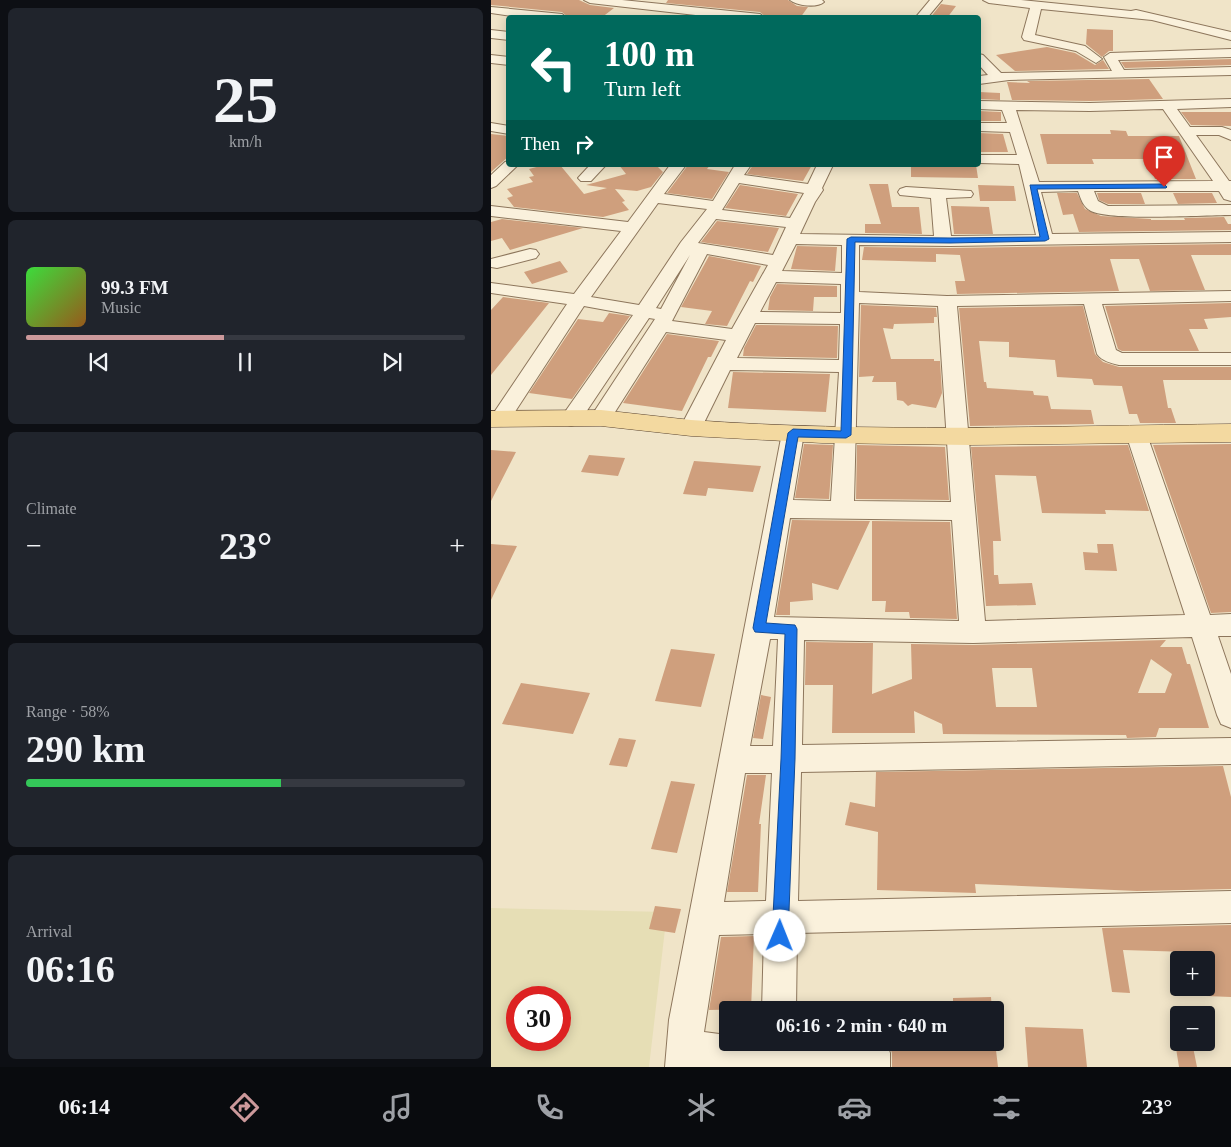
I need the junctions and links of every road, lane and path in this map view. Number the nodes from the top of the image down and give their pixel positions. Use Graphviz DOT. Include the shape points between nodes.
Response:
graph roads {
  1 [pos="590,0"];
  2 [pos="795,0"];
  3 [pos="936,0"];
  4 [pos="989,0"];
  5 [pos="1091,0"];
  6 [pos="819,1"];
  7 [pos="640,2"];
  8 [pos="1036,6"];
  9 [pos="491,10"];
  10 [pos="535,15"];
  11 [pos="626,15"];
  12 [pos="738,15"];
  13 [pos="815,15"];
  14 [pos="923,15"];
  15 [pos="1151,17"];
  16 [pos="491,34"];
  17 [pos="506,36"];
  18 [pos="1231,36"];
  19 [pos="1231,53"];
  20 [pos="1110,58"];
  21 [pos="491,59"];
  22 [pos="1096,59"];
  23 [pos="981,60"];
  24 [pos="506,61"];
  25 [pos="491,64"];
  26 [pos="506,66"];
  27 [pos="1231,71"];
  28 [pos="1119,74"];
  29 [pos="981,80"];
  30 [pos="1002,81"];
  31 [pos="981,89"];
  32 [pos="1231,103"];
  33 [pos="981,105"];
  34 [pos="1169,107"];
  35 [pos="1231,108"];
  36 [pos="1009,109"];
  37 [pos="981,111"];
  38 [pos="981,127"];
  39 [pos="1016,128"];
  40 [pos="1186,131"];
  41 [pos="1231,136"];
  42 [pos="981,160"];
  43 [pos="1026,160"];
  44 [pos="508,167"];
  45 [pos="596,167"];
  46 [pos="678,167"];
  47 [pos="824,167"];
  48 [pos="1213,168"];
  49 [pos="1231,168"];
  50 [pos="739,172"];
  51 [pos="586,178"];
  52 [pos="491,183"];
  53 [pos="1033,187"];
  54 [pos="1085,187"];
  55 [pos="815,190"];
  56 [pos="1228,190"];
  57 [pos="905,192"];
  58 [pos="938,193"];
  59 [pos="965,194"];
  60 [pos="655,198"];
  61 [pos="491,210"];
  62 [pos="715,210"];
  63 [pos="1231,210"];
  64 [pos="631,227"];
  65 [pos="793,231"];
  66 [pos="1231,237"];
  67 [pos="851,239"];
  68 [pos="1045,239"];
  69 [pos="943,241"];
  70 [pos="695,247"];
  71 [pos="530,254"];
  72 [pos="494,259"];
  73 [pos="774,269"];
  74 [pos="495,286"];
  75 [pos="849,288"];
  76 [pos="1231,296"];
  77 [pos="1092,299"];
  78 [pos="579,300"];
  79 [pos="947,300"];
  80 [pos="491,305"];
  81 [pos="645,312"];
  82 [pos="748,317"];
  83 [pos="849,319"];
  84 [pos="663,320"];
  85 [pos="738,336"];
  86 [pos="1231,358"];
  87 [pos="724,364"];
  88 [pos="849,366"];
  89 [pos="497,412"];
  90 [pos="601,418"];
  91 [pos="571,419"];
  92 [pos="691,428"];
  93 [pos="793,433"];
  94 [pos="1231,433"];
  95 [pos="1137,434"];
  96 [pos="846,435"];
  97 [pos="959,436"];
  98 [pos="780,509"];
  99 [pos="842,510"];
  100 [pos="964,511"];
  101 [pos="1231,625"];
  102 [pos="1201,626"];
  103 [pos="759,628"];
  104 [pos="791,629"];
  105 [pos="973,632"];
  106 [pos="1231,715"];
  107 [pos="1231,751"];
  108 [pos="788,759"];
  109 [pos="733,760"];
  110 [pos="1231,907"];
  111 [pos="780,917"];
  112 [pos="705,919"];
  113 [pos="779,1001"];
  114 [pos="748,1051"];
  115 [pos="835,1051"];
  116 [pos="684,1057"];
  117 [pos="872,1067"];
  1 -- 7 [label="street"];
  2 -- 6 [label="street"];
  3 -- 14 [label="street"];
  4 -- 8 [label="street"];
  5 -- 15 [label="street"];
  6 -- 13 [label="street"];
  7 -- 11 [label="street"];
  7 -- 12 [label="street"];
  8 -- 15 [label="street"];
  8 -- 22 [label="street" via="1028,36 1077,46"];
  9 -- 10 [label="street"];
  15 -- 18 [label="street"];
  16 -- 17 [label="street"];
  19 -- 20 [label="street"];
  20 -- 22 [label="street"];
  20 -- 28 [label="street"];
  21 -- 24 [label="street"];
  22 -- 30 [label="street" via="1023,70"];
  23 -- 30 [label="street"];
  25 -- 26 [label="street"];
  27 -- 28 [label="street"];
  28 -- 30 [label="street"];
  29 -- 30 [label="street"];
  30 -- 31 [label="street"];
  32 -- 34 [label="street"];
  33 -- 36 [label="street"];
  34 -- 35 [label="street"];
  34 -- 36 [label="street"];
  34 -- 40 [label="street"];
  36 -- 37 [label="street"];
  36 -- 39 [label="street"];
  38 -- 39 [label="street"];
  39 -- 43 [label="street"];
  40 -- 41 [label="street" via="1222,131"];
  40 -- 48 [label="street"];
  42 -- 43 [label="street"];
  43 -- 53 [label="street"];
  44 -- 52 [label="street"];
  45 -- 51 [label="street"];
  46 -- 60 [label="street"];
  47 -- 55 [label="street"];
  48 -- 49 [label="street"];
  48 -- 56 [label="street"];
  50 -- 55 [label="street"];
  50 -- 62 [label="street"];
  53 -- 54 [label="street"];
  53 -- 68 [label="street"];
  54 -- 56 [label="street"];
  54 -- 63 [label="street" via="1090,204 1108,210"];
  55 -- 65 [label="street"];
  57 -- 58 [label="street"];
  58 -- 59 [label="street"];
  58 -- 69 [label="street"];
  60 -- 62 [label="street"];
  60 -- 64 [label="street"];
  61 -- 64 [label="street"];
  62 -- 65 [label="street"];
  62 -- 70 [label="street"];
  64 -- 78 [label="street"];
  65 -- 67 [label="street"];
  65 -- 73 [label="street"];
  66 -- 68 [label="street"];
  67 -- 69 [label="street"];
  67 -- 75 [label="street"];
  68 -- 69 [label="street"];
  70 -- 73 [label="street"];
  70 -- 81 [label="street"];
  70 -- 84 [label="street"];
  71 -- 72 [label="street"];
  72 -- 74 [label="street" via="500,267"];
  73 -- 75 [label="street"];
  73 -- 82 [label="street"];
  74 -- 78 [label="street"];
  74 -- 80 [label="street"];
  75 -- 79 [label="street"];
  75 -- 83 [label="street"];
  76 -- 77 [label="street"];
  77 -- 79 [label="street"];
  77 -- 86 [label="street" via="1107,354 1119,359"];
  78 -- 81 [label="street"];
  78 -- 89 [label="street"];
  79 -- 97 [label="street"];
  81 -- 84 [label="street"];
  81 -- 91 [label="street"];
  82 -- 83 [label="street"];
  82 -- 85 [label="street"];
  83 -- 88 [label="street"];
  84 -- 85 [label="street"];
  84 -- 90 [label="street"];
  85 -- 87 [label="street"];
  87 -- 88 [label="street"];
  87 -- 92 [label="street"];
  88 -- 96 [label="street"];
  89 -- 91 [label="main road"];
  90 -- 91 [label="main road"];
  90 -- 92 [label="main road"];
  92 -- 93 [label="main road"];
  93 -- 96 [label="main road"];
  93 -- 98 [label="street"];
  94 -- 95 [label="main road"];
  95 -- 97 [label="main road"];
  95 -- 102 [label="street"];
  96 -- 97 [label="main road"];
  96 -- 99 [label="street"];
  97 -- 100 [label="street"];
  98 -- 99 [label="street"];
  98 -- 103 [label="street"];
  99 -- 100 [label="street"];
  100 -- 105 [label="street"];
  101 -- 102 [label="street"];
  102 -- 105 [label="street"];
  102 -- 106 [label="street"];
  103 -- 104 [label="street"];
  103 -- 109 [label="street"];
  104 -- 105 [label="street"];
  104 -- 108 [label="street"];
  107 -- 108 [label="street"];
  108 -- 109 [label="street"];
  108 -- 111 [label="street"];
  109 -- 112 [label="street"];
  110 -- 111 [label="street"];
  111 -- 112 [label="street"];
  111 -- 113 [label="street"];
  112 -- 116 [label="street" via="687,1020"];
  114 -- 116 [label="street"];
  115 -- 117 [label="street" via="872,1053"];
}
